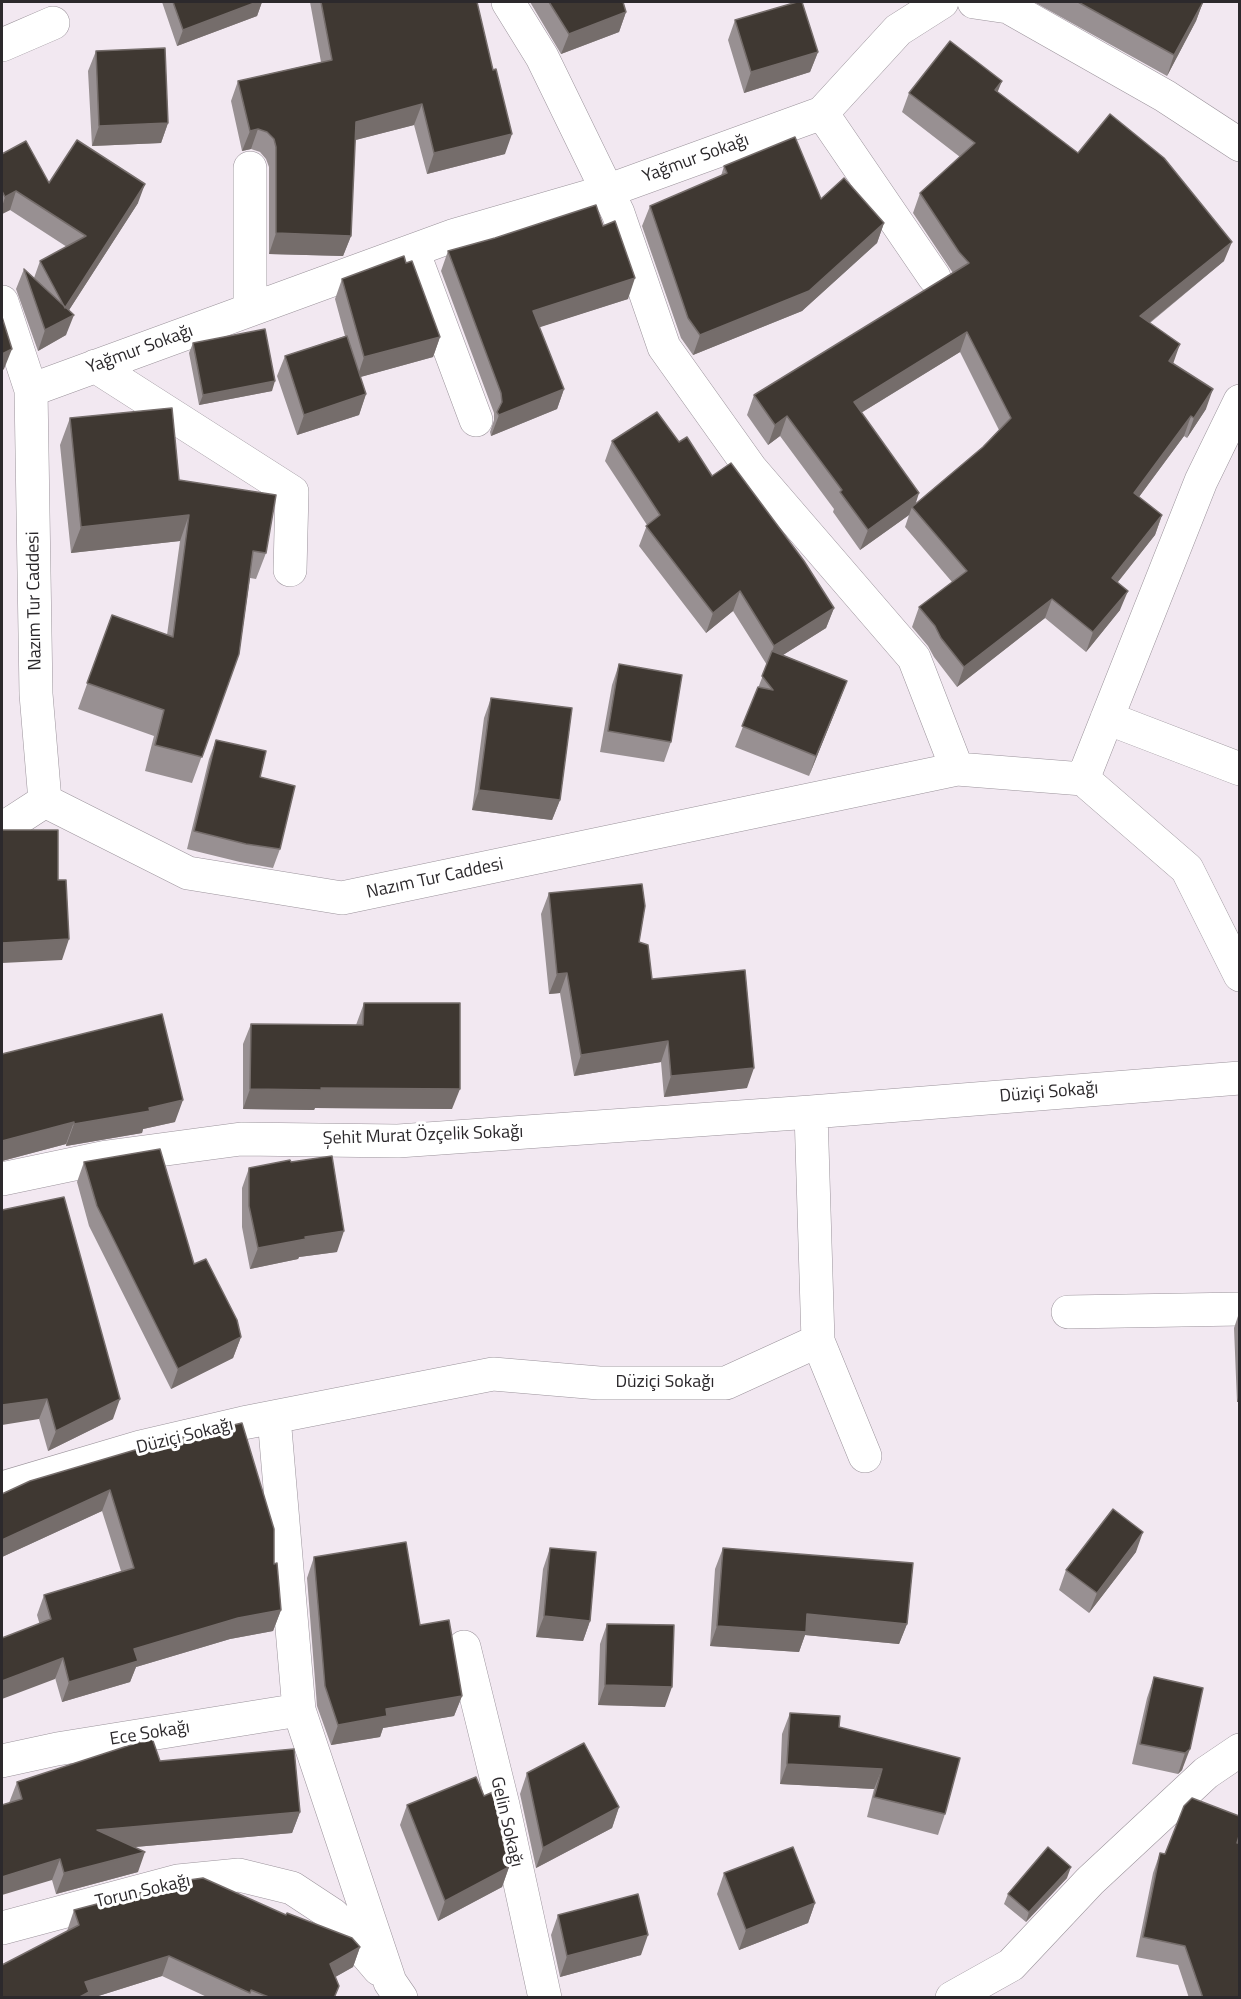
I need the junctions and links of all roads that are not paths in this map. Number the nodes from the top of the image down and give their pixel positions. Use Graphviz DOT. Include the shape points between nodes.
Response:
graph roads {
  1 [pos="508,2"];
  2 [pos="942,2"];
  3 [pos="974,2"];
  4 [pos="893,16"];
  5 [pos="53,23"];
  6 [pos="2,45"];
  7 [pos="822,113"];
  8 [pos="1239,145"];
  9 [pos="250,168"];
  10 [pos="607,191"];
  11 [pos="413,251"];
  12 [pos="934,277"];
  13 [pos="2,302"];
  14 [pos="250,310"];
  15 [pos="95,366"];
  16 [pos="31,390"];
  17 [pos="1236,415"];
  18 [pos="476,420"];
  19 [pos="291,570"];
  20 [pos="1107,718"];
  21 [pos="957,769"];
  22 [pos="1239,769"];
  23 [pos="1083,779"];
  24 [pos="45,801"];
  25 [pos="2,829"];
  26 [pos="1239,975"];
  27 [pos="1239,1078"];
  28 [pos="811,1112"];
  29 [pos="2,1179"];
  30 [pos="1239,1309"];
  31 [pos="1068,1312"];
  32 [pos="818,1341"];
  33 [pos="274,1417"];
  34 [pos="866,1456"];
  35 [pos="2,1488"];
  36 [pos="464,1647"];
  37 [pos="299,1710"];
  38 [pos="1239,1749"];
  39 [pos="2,1761"];
  40 [pos="2,1928"];
  41 [pos="390,1992"];
  42 [pos="545,1998"];
  43 [pos="952,1998"];
  1 -- 10 [label="street" via="542,57"];
  2 -- 4 [label="street, Yağmur Sokağı"];
  3 -- 8 [label="street" via="1008,8 1165,96"];
  4 -- 7 [label="street, Yağmur Sokağı"];
  5 -- 6 [label="street"];
  7 -- 10 [label="street, Yağmur Sokağı"];
  7 -- 12 [label="street"];
  9 -- 14 [label="street"];
  10 -- 11 [label="street, Yağmur Sokağı"];
  10 -- 21 [label="street" via="664,346 751,469 914,658"];
  11 -- 14 [label="street, Yağmur Sokağı"];
  11 -- 18 [label="street"];
  13 -- 16 [label="street, Nazım Tur Caddesi"];
  14 -- 15 [label="street, Yağmur Sokağı"];
  15 -- 16 [label="street, Yağmur Sokağı"];
  15 -- 19 [label="street" via="292,492"];
  16 -- 24 [label="street, Nazım Tur Caddesi" via="36,694"];
  17 -- 20 [label="street" via="1201,481"];
  20 -- 22 [label="street"];
  20 -- 23 [label="street"];
  21 -- 23 [label="street, Nazım Tur Caddesi"];
  21 -- 24 [label="street, Nazım Tur Caddesi" via="342,898 188,873"];
  23 -- 26 [label="street" via="1187,869"];
  24 -- 25 [label="street"];
  27 -- 28 [label="street, Düziçi Sokağı"];
  28 -- 29 [label="street, Şehit Murat Özçelik Sokağı" via="398,1141 241,1139 107,1157"];
  28 -- 32 [label="street"];
  30 -- 31 [label="street"];
  32 -- 33 [label="street, Düziçi Sokağı" via="726,1383 599,1383 494,1374"];
  32 -- 34 [label="street"];
  33 -- 35 [label="street, Düziçi Sokağı" via="140,1447"];
  33 -- 37 [label="street"];
  36 -- 42 [label="street, Gelin Sokağı"];
  37 -- 39 [label="street, Ece Sokağı"];
  37 -- 41 [label="street"];
  38 -- 43 [label="street" via="1206,1773 1090,1881 1011,1965"];
  40 -- 41 [label="street, Torun Sokağı" via="178,1881 239,1875 292,1888 333,1916"];
}
